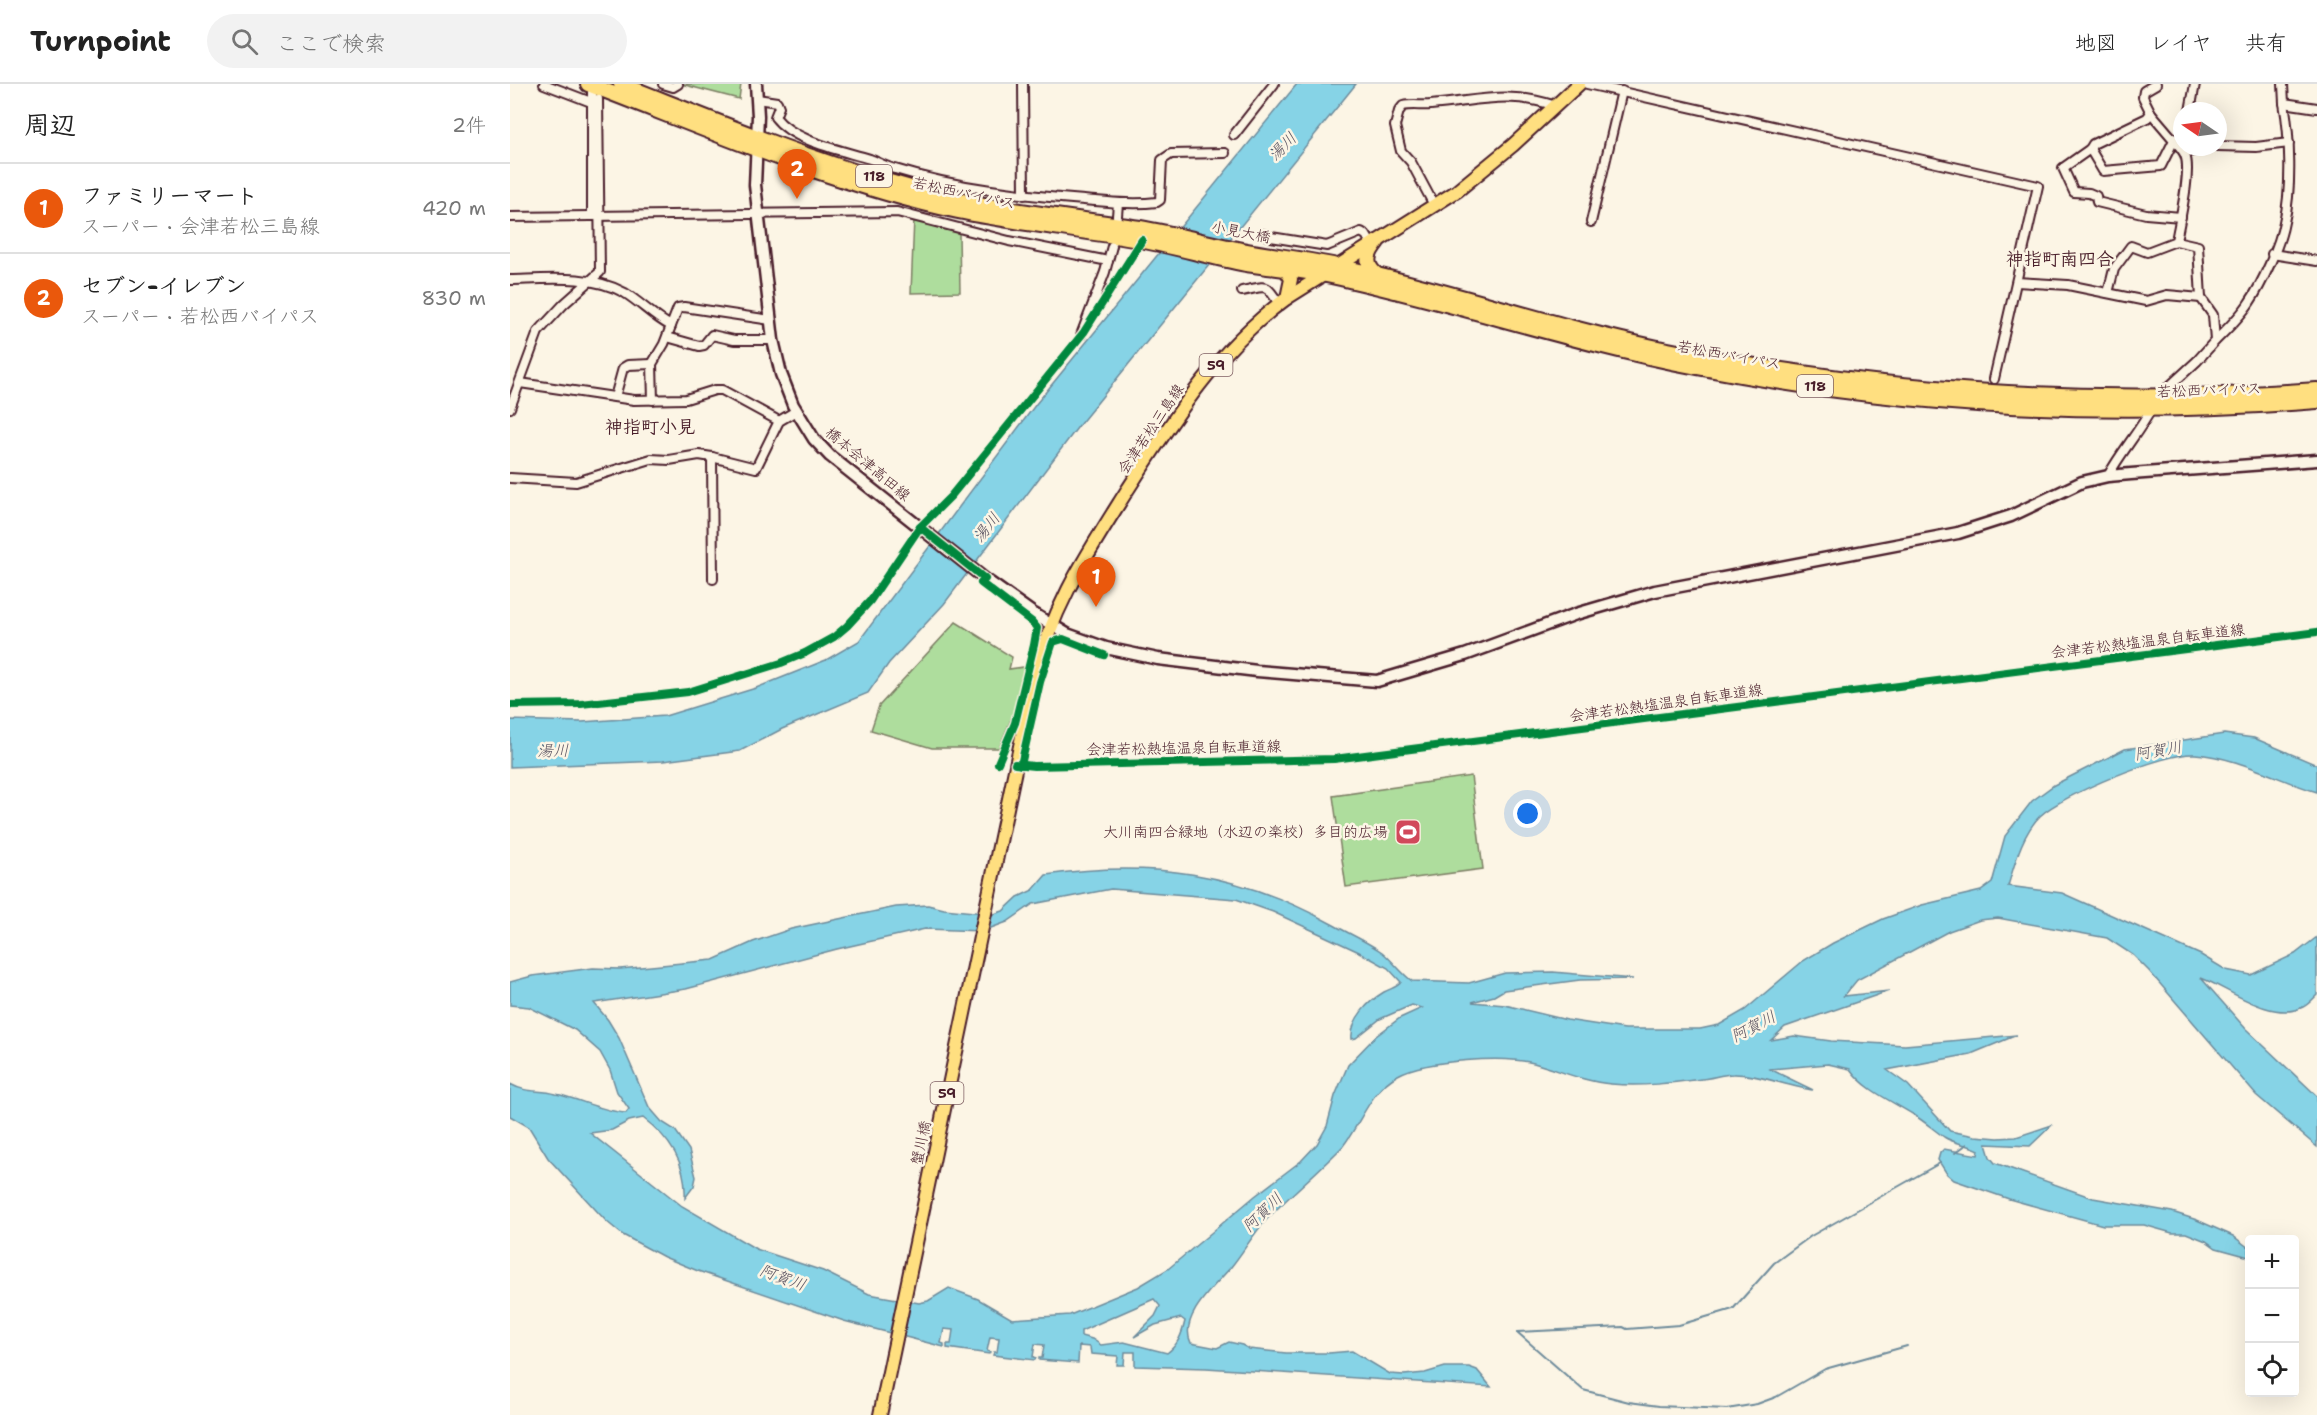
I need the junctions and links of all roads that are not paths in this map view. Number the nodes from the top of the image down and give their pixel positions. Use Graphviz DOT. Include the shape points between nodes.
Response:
graph roads {
  1 [pos="544,84"];
  2 [pos="621,84"];
  3 [pos="663,84"];
  4 [pos="678,84"];
  5 [pos="756,84"];
  6 [pos="1023,84"];
  7 [pos="1274,84"];
  8 [pos="1579,84"];
  9 [pos="1587,84"];
  10 [pos="2156,84"];
  11 [pos="2195,84"];
  12 [pos="2283,84"];
  13 [pos="1622,91"];
  14 [pos="592,93"];
  15 [pos="757,99"];
  16 [pos="2192,102"];
  17 [pos="2284,103"];
  18 [pos="1556,106"];
  19 [pos="2317,108"];
  20 [pos="2151,113"];
  21 [pos="1234,135"];
  22 [pos="2173,139"];
  23 [pos="757,142"];
  24 [pos="2173,142"];
  25 [pos="2289,143"];
  26 [pos="2227,146"];
  27 [pos="2090,149"];
  28 [pos="1226,153"];
  29 [pos="2186,156"];
  30 [pos="1024,195"];
  31 [pos="1118,203"];
  32 [pos="1434,206"];
  33 [pos="758,213"];
  34 [pos="596,215"];
  35 [pos="1117,216"];
  36 [pos="510,217"];
  37 [pos="2181,217"];
  38 [pos="1591,222"];
  39 [pos="1137,233"];
  40 [pos="1263,234"];
  41 [pos="2176,241"];
  42 [pos="1375,244"];
  43 [pos="1112,246"];
  44 [pos="2272,254"];
  45 [pos="1247,257"];
  46 [pos="1108,261"];
  47 [pos="2317,261"];
  48 [pos="1339,266"];
  49 [pos="1285,269"];
  50 [pos="1324,275"];
  51 [pos="1377,275"];
  52 [pos="510,280"];
  53 [pos="592,280"];
  54 [pos="2017,282"];
  55 [pos="1242,291"];
  56 [pos="2108,293"];
  57 [pos="2201,298"];
  58 [pos="1283,301"];
  59 [pos="771,320"];
  60 [pos="671,326"];
  61 [pos="1081,335"];
  62 [pos="667,337"];
  63 [pos="773,340"];
  64 [pos="2215,341"];
  65 [pos="652,364"];
  66 [pos="1994,379"];
  67 [pos="520,382"];
  68 [pos="2317,390"];
  69 [pos="512,396"];
  70 [pos="615,397"];
  71 [pos="653,400"];
  72 [pos="2317,401"];
  73 [pos="2155,403"];
  74 [pos="510,408"];
  75 [pos="796,411"];
  76 [pos="779,421"];
  77 [pos="712,457"];
  78 [pos="2317,460"];
  79 [pos="2108,476"];
  80 [pos="510,478"];
  81 [pos="713,579"];
  82 [pos="1050,624"];
  83 [pos="1014,772"];
  84 [pos="880,1415"];
  1 -- 14 [label="street"];
  2 -- 23 [label="highway, 若松西バイパス / 118"];
  3 -- 4 [label="street"];
  5 -- 15 [label="street, 橋本会津高田線"];
  6 -- 30 [label="street"];
  7 -- 21 [label="street"];
  8 -- 18 [label="main road, 会津若松三島線 / 59"];
  9 -- 13 [label="street"];
  10 -- 20 [label="street" via="2144,91"];
  11 -- 16 [label="street"];
  12 -- 17 [label="street"];
  13 -- 38 [label="street"];
  13 -- 54 [label="street" via="2038,186"];
  14 -- 23 [label="highway, 若松西バイパス / 118"];
  14 -- 34 [label="street"];
  15 -- 23 [label="street, 橋本会津高田線"];
  15 -- 30 [label="street" via="777,102 775,117 787,130 848,154 949,183"];
  17 -- 19 [label="street"];
  17 -- 25 [label="street"];
  18 -- 32 [label="main road, 会津若松三島線 / 59" via="1486,169"];
  18 -- 32 [label="street" via="1498,97 1403,106 1395,126 1401,151"];
  20 -- 22 [label="street"];
  20 -- 27 [label="street"];
  23 -- 33 [label="street, 橋本会津高田線"];
  23 -- 39 [label="highway, 若松西バイパス / 118" via="958,199"];
  24 -- 27 [label="street" via="2161,166 2103,171"];
  25 -- 26 [label="street"];
  25 -- 44 [label="street" via="2286,212"];
  27 -- 37 [label="street" via="2063,168 2074,192 2096,195 2097,202 2127,211"];
  28 -- 31 [label="street" via="1164,157 1160,200"];
  29 -- 37 [label="street"];
  30 -- 31 [label="street"];
  31 -- 35 [label="street"];
  32 -- 42 [label="main road, 会津若松三島線 / 59"];
  33 -- 34 [label="street"];
  33 -- 46 [label="street" via="901,212 1009,241"];
  33 -- 59 [label="street, 橋本会津高田線"];
  34 -- 36 [label="street"];
  34 -- 53 [label="street" via="600,272"];
  37 -- 41 [label="street"];
  39 -- 45 [label="highway, 小見大橋 / 118"];
  40 -- 42 [label="street" via="1327,246 1361,232"];
  41 -- 56 [label="street" via="2147,252 2131,246 2114,270"];
  41 -- 57 [label="street" via="2198,246"];
  42 -- 48 [label="main road, 会津若松三島線 / 59"];
  42 -- 51 [label="highway" via="1368,258"];
  43 -- 46 [label="street"];
  44 -- 47 [label="street"];
  44 -- 64 [label="street" via="2248,304"];
  45 -- 48 [label="highway, 小見大橋 / 118"];
  45 -- 49 [label="highway, 小見大橋 / 118"];
  46 -- 61 [label="street"];
  48 -- 50 [label="main road, 会津若松三島線 / 59"];
  48 -- 51 [label="highway, 若松西バイパス / 118"];
  49 -- 50 [label="highway, 小見大橋 / 118"];
  49 -- 58 [label="main road" via="1291,282"];
  50 -- 58 [label="main road, 会津若松三島線 / 59"];
  50 -- 73 [label="highway, 若松西バイパス / 118" via="1695,367 1809,386 1952,401 2081,408"];
  51 -- 73 [label="highway, 若松西バイパス / 118" via="1588,332 1803,374 1980,393"];
  52 -- 53 [label="street"];
  53 -- 60 [label="street" via="625,294"];
  53 -- 67 [label="street" via="538,332"];
  54 -- 56 [label="street" via="2068,285"];
  54 -- 66 [label="street"];
  55 -- 58 [label="street" via="1268,288"];
  56 -- 57 [label="street" via="2145,301 2167,296"];
  57 -- 64 [label="street" via="2213,315"];
  58 -- 82 [label="main road, 会津若松三島線 / 59" via="1240,336 1184,406 1075,574"];
  59 -- 60 [label="street" via="681,307"];
  59 -- 63 [label="street, 橋本会津高田線"];
  60 -- 62 [label="street"];
  62 -- 63 [label="street" via="699,346 712,335 734,340"];
  62 -- 65 [label="street"];
  63 -- 75 [label="street, 橋本会津高田線" via="787,393"];
  64 -- 73 [label="street"];
  65 -- 70 [label="street" via="623,368"];
  65 -- 71 [label="street"];
  67 -- 69 [label="street"];
  67 -- 70 [label="street"];
  68 -- 73 [label="highway, 若松西バイパス / 118"];
  69 -- 74 [label="street"];
  70 -- 71 [label="street"];
  71 -- 76 [label="street" via="686,399 723,390"];
  72 -- 73 [label="highway, 若松西バイパス / 118" via="2240,407"];
  73 -- 79 [label="street"];
  75 -- 76 [label="street"];
  75 -- 82 [label="street, 橋本会津高田線" via="830,456 985,579"];
  76 -- 77 [label="street" via="756,468"];
  77 -- 80 [label="street" via="651,459 576,482"];
  77 -- 81 [label="street"];
  78 -- 79 [label="street, 橋本会津高田線"];
  79 -- 82 [label="street, 橋本会津高田線" via="2082,482 2011,516 1958,533 1655,591 1377,681 1158,659 1092,644"];
  82 -- 83 [label="main road, 会津若松三島線 / 59" via="1032,684"];
  83 -- 84 [label="main road, 蟹川橋 / 59"];
}
